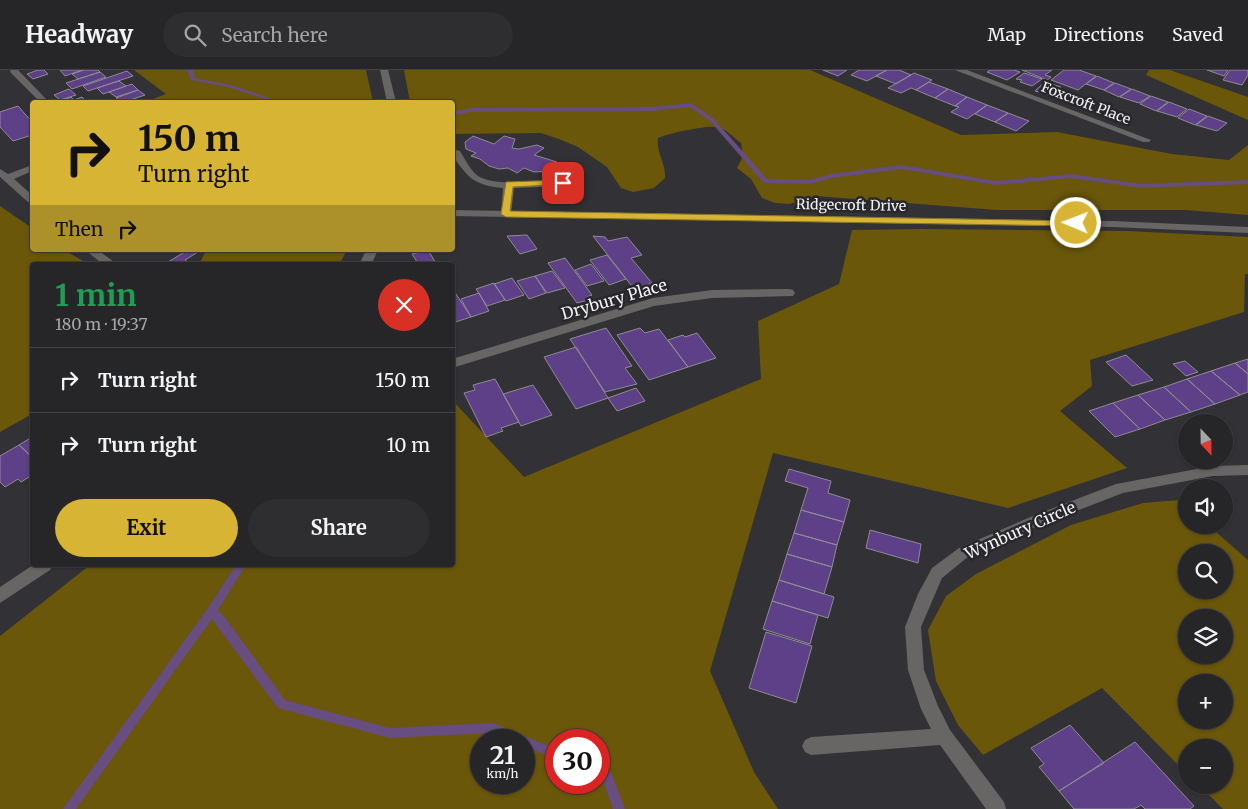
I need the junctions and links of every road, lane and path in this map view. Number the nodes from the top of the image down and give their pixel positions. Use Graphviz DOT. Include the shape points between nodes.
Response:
graph roads {
  1 [pos="384,70"];
  2 [pos="959,70"];
  3 [pos="14,71"];
  4 [pos="43,100"];
  5 [pos="392,100"];
  6 [pos="1146,140"];
  7 [pos="456,153"];
  8 [pos="30,168"];
  9 [pos="4,175"];
  10 [pos="563,183"];
  11 [pos="509,184"];
  12 [pos="30,198"];
  13 [pos="455,213"];
  14 [pos="506,214"];
  15 [pos="1248,230"];
  16 [pos="94,252"];
  17 [pos="108,262"];
  18 [pos="788,293"];
  19 [pos="455,363"];
  20 [pos="1248,470"];
  21 [pos="43,567"];
  22 [pos="0,596"];
  23 [pos="944,736"];
  24 [pos="810,746"];
  25 [pos="997,809"];
  1 -- 5 [label="street"];
  2 -- 6 [label="street, Foxcroft Place"];
  3 -- 4 [label="street"];
  7 -- 11 [label="street" via="475,178"];
  8 -- 9 [label="street"];
  9 -- 12 [label="street"];
  10 -- 11 [label="street"];
  11 -- 14 [label="street"];
  13 -- 14 [label="street, Ridgecroft Drive"];
  14 -- 15 [label="street, Ridgecroft Drive" via="1112,224"];
  16 -- 17 [label="street"];
  18 -- 19 [label="street, Drybury Place" via="712,294 653,302"];
  20 -- 23 [label="street, Wynbury Circle" via="1212,471 1121,488 964,552 937,574 913,627 916,670"];
  21 -- 22 [label="street"];
  23 -- 24 [label="street"];
  23 -- 25 [label="street, Wynbury Circle"];
}
